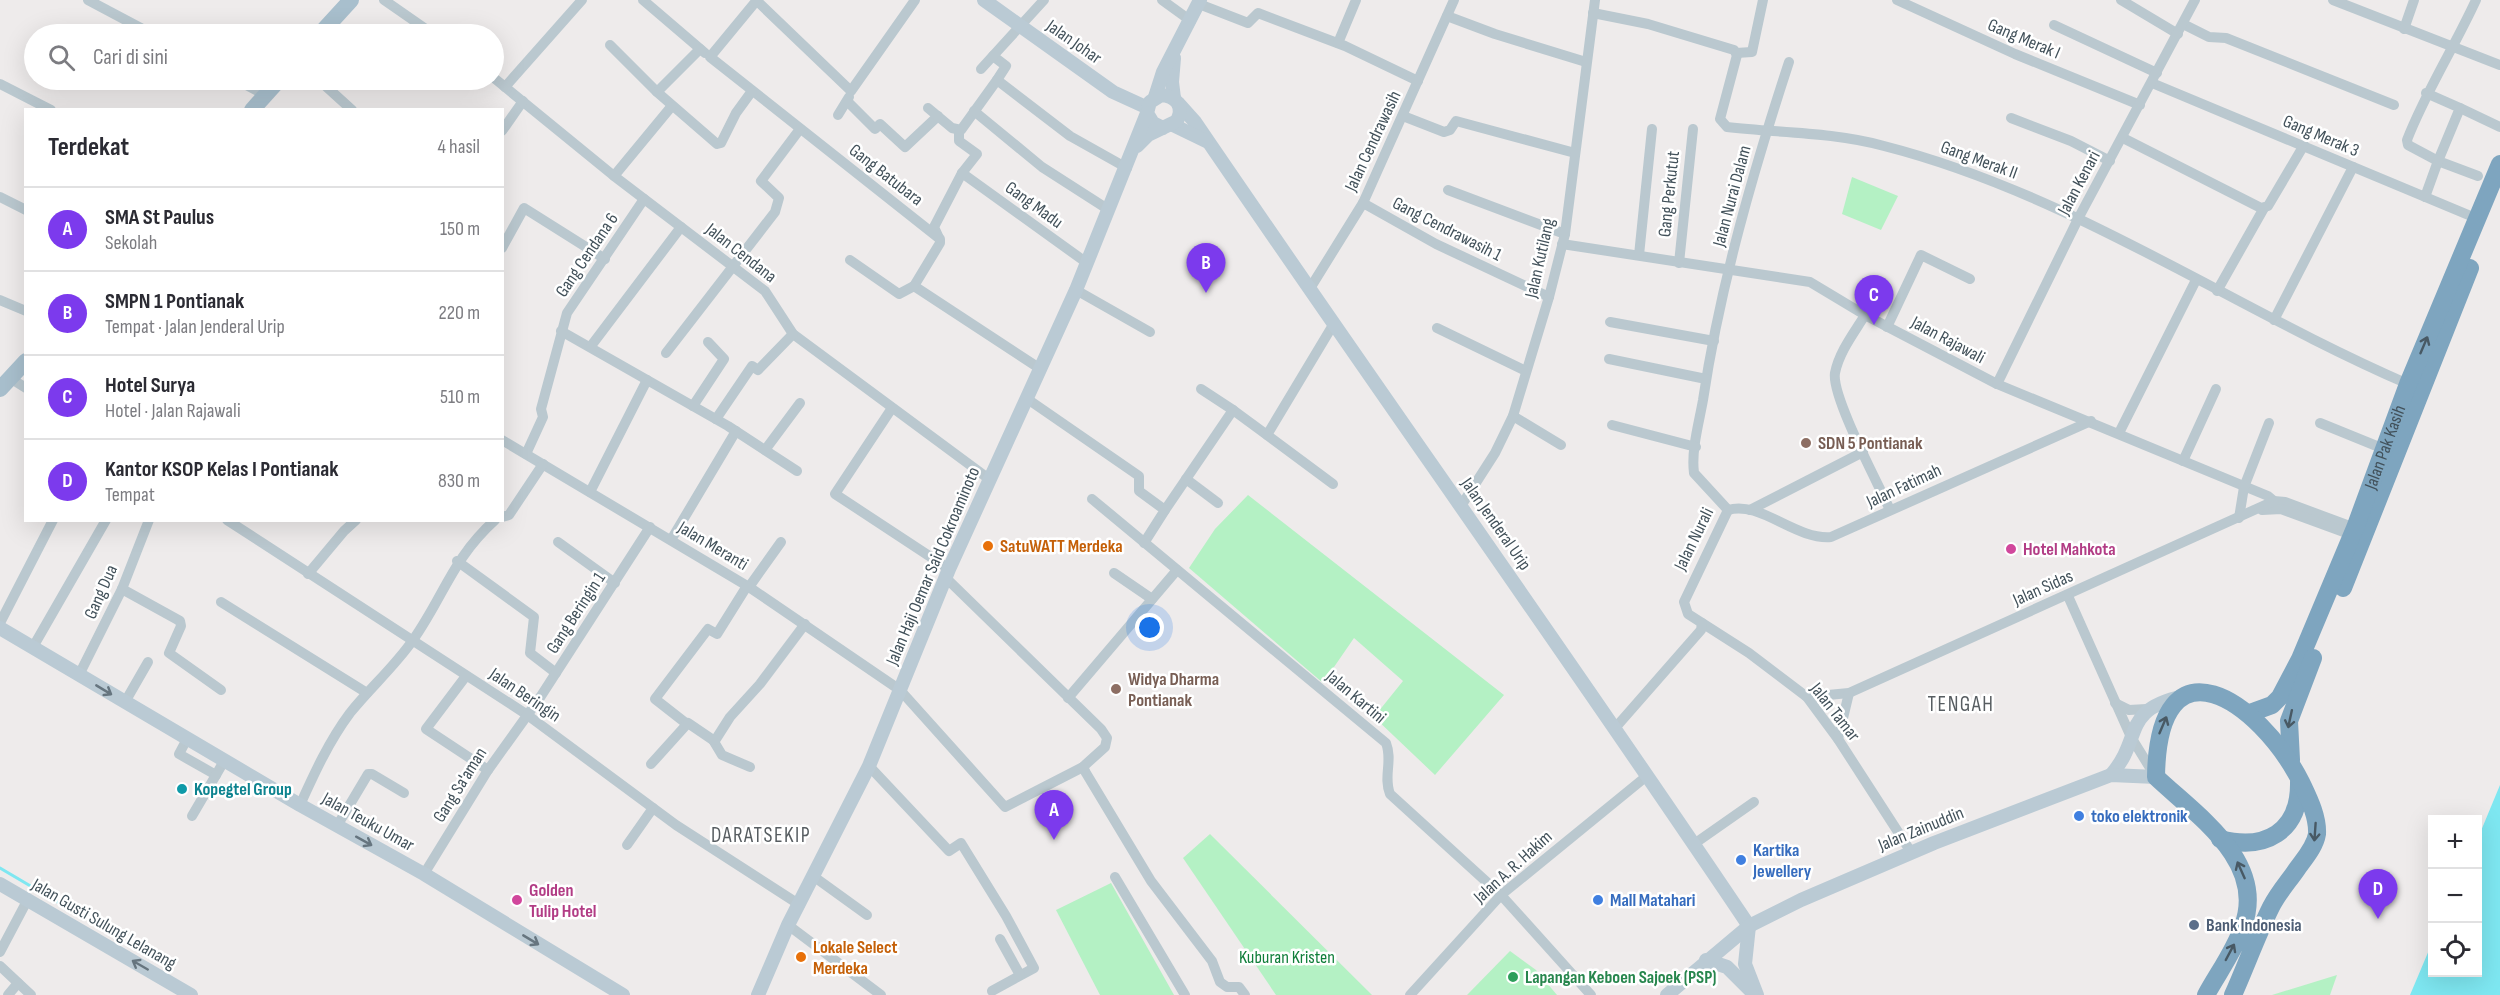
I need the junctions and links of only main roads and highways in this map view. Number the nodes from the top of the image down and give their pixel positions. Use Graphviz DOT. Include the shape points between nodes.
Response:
graph roads {
  1 [pos="351,0"];
  2 [pos="329,24"];
  3 [pos="270,90"];
  4 [pos="254,108"];
  5 [pos="2500,164"];
  6 [pos="2500,198"];
  7 [pos="24,363"];
  8 [pos="4,382"];
  9 [pos="2250,713"];
  10 [pos="2295,770"];
  11 [pos="2220,839"];
  12 [pos="2206,995"];
  13 [pos="2233,995"];
  1 -- 2 [label="main road"];
  3 -- 4 [label="main road"];
  9 -- 5 [label="highway, Jalan Pak Kasih, one-way" via="2272,705 2286,687 2354,531 2408,384"];
  6 -- 10 [label="highway, Jalan Pak Kasih, one-way" via="2364,541 2296,698 2288,732"];
  7 -- 8 [label="main road"];
  9 -- 10 [label="highway" via="2276,740"];
  11 -- 9 [label="highway, one-way" via="2156,777 2156,748 2174,706 2186,696 2210,692"];
  10 -- 11 [label="highway" via="2298,805 2280,831 2250,844"];
  10 -- 13 [label="highway, one-way" via="2313,811 2317,836 2271,907"];
  12 -- 11 [label="highway, one-way" via="2243,928 2248,906 2247,883 2241,868"];
}
